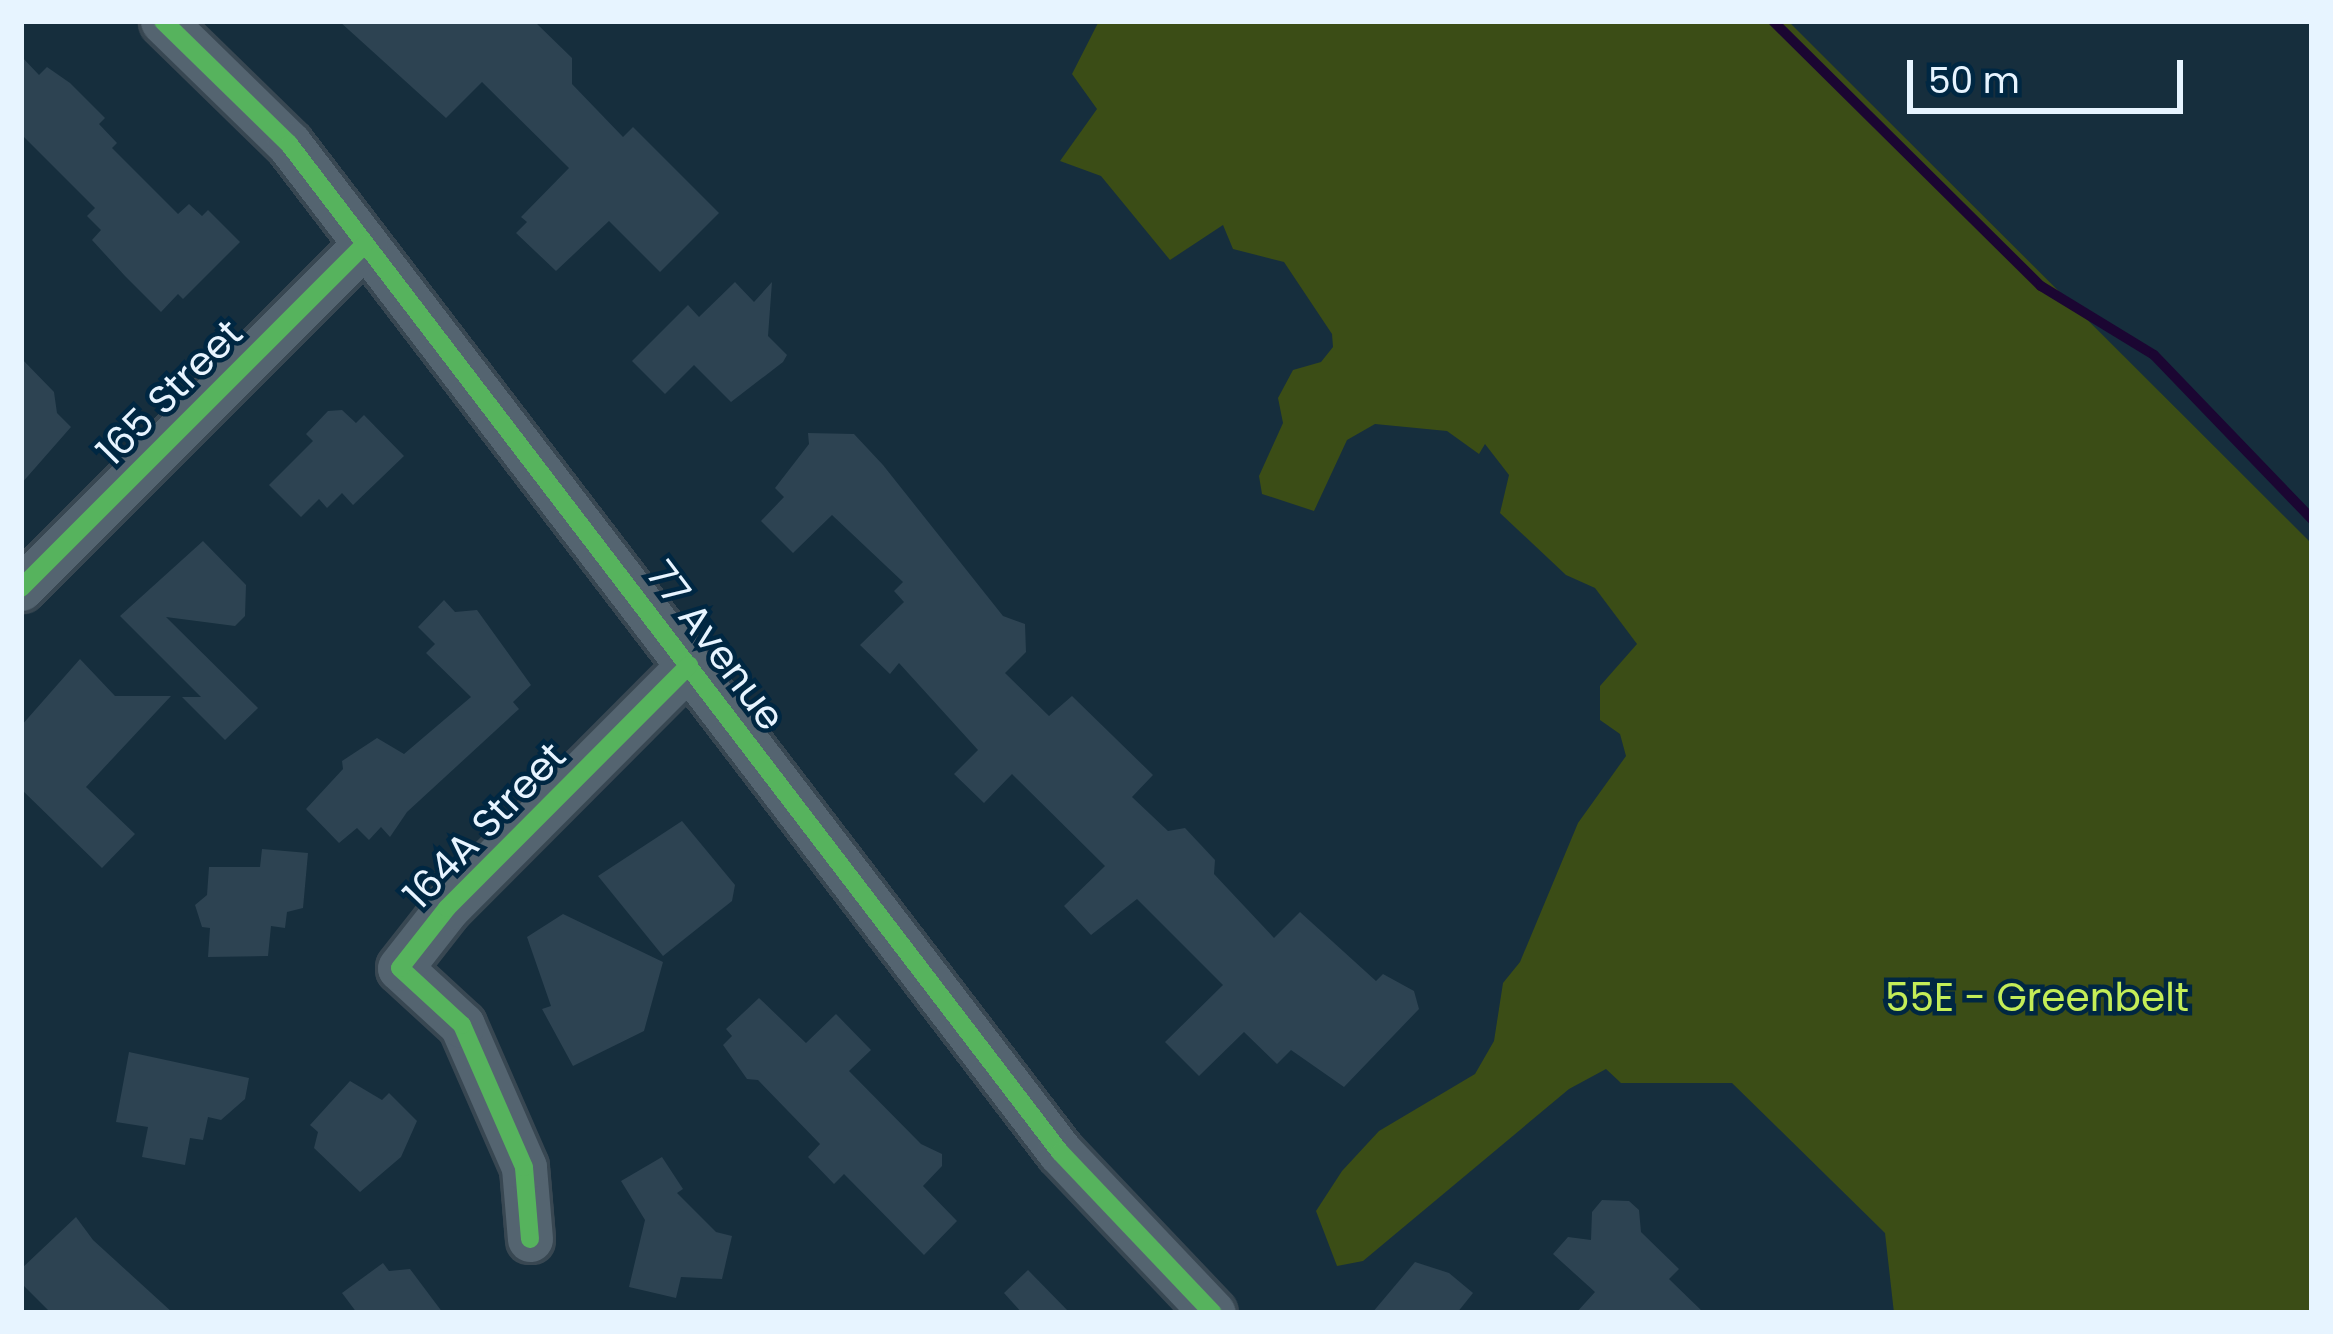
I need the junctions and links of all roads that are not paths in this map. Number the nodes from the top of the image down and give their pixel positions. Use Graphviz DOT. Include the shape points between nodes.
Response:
graph roads {
  1 [pos="163,21"];
  2 [pos="365,244"];
  3 [pos="21,588"];
  4 [pos="689,665"];
  5 [pos="530,1239"];
  6 [pos="1214,1313"];
  1 -- 2 [label="street, 77 Avenue" via="290,144"];
  2 -- 3 [label="street, 165 Street"];
  2 -- 4 [label="street, 77 Avenue"];
  4 -- 5 [label="street, 164A Street" via="447,908 400,968 462,1025 524,1167"];
  4 -- 6 [label="street, 77 Avenue" via="1060,1152"];
}
